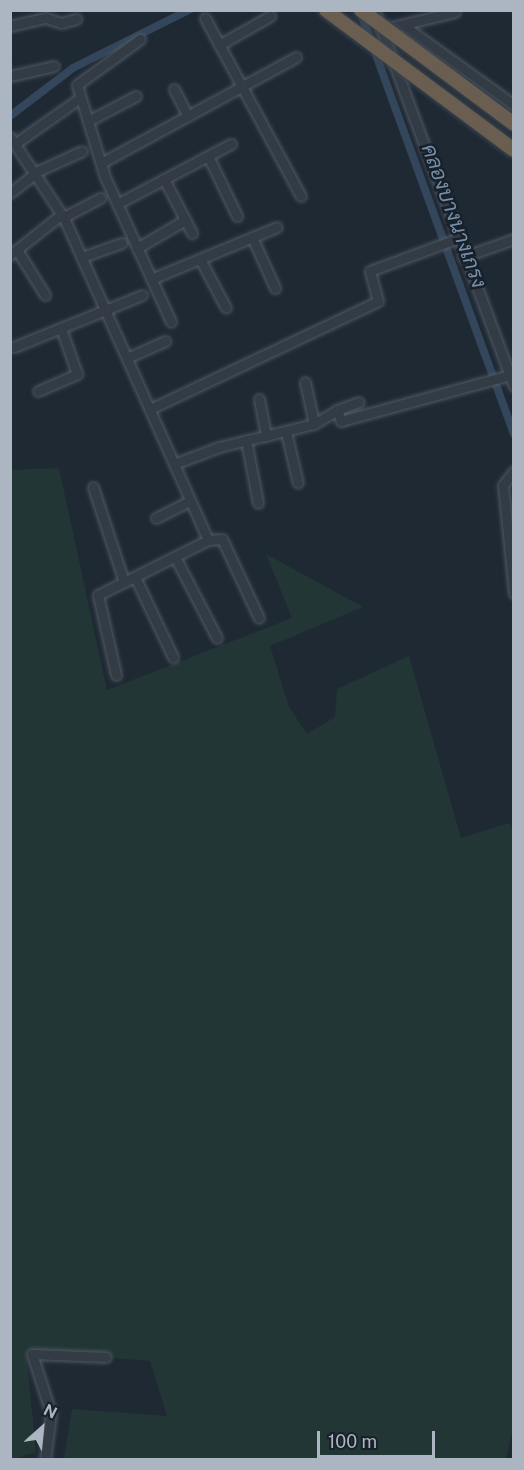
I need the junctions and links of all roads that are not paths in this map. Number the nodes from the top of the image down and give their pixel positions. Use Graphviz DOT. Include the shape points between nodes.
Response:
graph roads {
  1 [pos="326,10"];
  2 [pos="361,10"];
  3 [pos="374,10"];
  4 [pos="455,12"];
  5 [pos="270,16"];
  6 [pos="205,18"];
  7 [pos="76,19"];
  8 [pos="10,26"];
  9 [pos="402,26"];
  10 [pos="381,30"];
  11 [pos="140,39"];
  12 [pos="219,45"];
  13 [pos="296,57"];
  14 [pos="54,66"];
  15 [pos="10,76"];
  16 [pos="242,88"];
  17 [pos="174,89"];
  18 [pos="136,96"];
  19 [pos="80,98"];
  20 [pos="513,105"];
  21 [pos="189,116"];
  22 [pos="88,121"];
  23 [pos="513,124"];
  24 [pos="13,140"];
  25 [pos="231,144"];
  26 [pos="513,150"];
  27 [pos="82,151"];
  28 [pos="208,156"];
  29 [pos="101,163"];
  30 [pos="38,171"];
  31 [pos="164,179"];
  32 [pos="10,193"];
  33 [pos="301,196"];
  34 [pos="100,198"];
  35 [pos="117,204"];
  36 [pos="63,215"];
  37 [pos="237,216"];
  38 [pos="185,220"];
  39 [pos="277,226"];
  40 [pos="192,233"];
  41 [pos="252,237"];
  42 [pos="513,239"];
  43 [pos="447,242"];
  44 [pos="122,243"];
  45 [pos="137,248"];
  46 [pos="14,252"];
  47 [pos="82,257"];
  48 [pos="463,257"];
  49 [pos="200,259"];
  50 [pos="151,279"];
  51 [pos="275,288"];
  52 [pos="45,295"];
  53 [pos="142,295"];
  54 [pos="225,308"];
  55 [pos="106,311"];
  56 [pos="171,322"];
  57 [pos="61,328"];
  58 [pos="165,341"];
  59 [pos="14,347"];
  60 [pos="127,358"];
  61 [pos="505,376"];
  62 [pos="305,382"];
  63 [pos="513,386"];
  64 [pos="38,391"];
  65 [pos="259,399"];
  66 [pos="359,402"];
  67 [pos="150,409"];
  68 [pos="336,410"];
  69 [pos="314,424"];
  70 [pos="286,432"];
  71 [pos="266,436"];
  72 [pos="246,440"];
  73 [pos="174,464"];
  74 [pos="513,471"];
  75 [pos="298,483"];
  76 [pos="93,487"];
  77 [pos="190,501"];
  78 [pos="258,503"];
  79 [pos="156,518"];
  80 [pos="205,536"];
  81 [pos="175,557"];
  82 [pos="135,577"];
  83 [pos="124,582"];
  84 [pos="513,593"];
  85 [pos="259,618"];
  86 [pos="217,638"];
  87 [pos="172,657"];
  88 [pos="116,675"];
  89 [pos="106,1357"];
  90 [pos="45,1460"];
  1 -- 26 [label="highway, bridge"];
  2 -- 23 [label="highway, bridge"];
  3 -- 10 [label="street"];
  4 -- 9 [label="street"];
  5 -- 12 [label="street"];
  6 -- 12 [label="street"];
  7 -- 8 [label="street" via="61,23 46,18"];
  9 -- 10 [label="street"];
  9 -- 20 [label="street"];
  10 -- 43 [label="street"];
  11 -- 19 [label="street" via="79,79"];
  12 -- 16 [label="street"];
  13 -- 16 [label="street"];
  14 -- 15 [label="street"];
  16 -- 21 [label="street"];
  16 -- 33 [label="street"];
  17 -- 21 [label="street"];
  18 -- 22 [label="street"];
  19 -- 22 [label="street"];
  19 -- 24 [label="street"];
  21 -- 29 [label="street"];
  22 -- 29 [label="street"];
  24 -- 30 [label="street"];
  25 -- 28 [label="street"];
  27 -- 30 [label="street"];
  28 -- 31 [label="street"];
  28 -- 37 [label="street"];
  29 -- 35 [label="street"];
  30 -- 32 [label="street"];
  30 -- 36 [label="street"];
  31 -- 35 [label="street"];
  31 -- 38 [label="street"];
  34 -- 36 [label="street"];
  35 -- 45 [label="street"];
  36 -- 46 [label="street"];
  36 -- 47 [label="street"];
  38 -- 40 [label="street"];
  38 -- 45 [label="street"];
  39 -- 41 [label="street"];
  41 -- 49 [label="street"];
  41 -- 51 [label="street"];
  42 -- 48 [label="street"];
  43 -- 48 [label="street"];
  43 -- 67 [label="street" via="370,271 378,302"];
  44 -- 47 [label="street"];
  45 -- 50 [label="street"];
  46 -- 52 [label="street"];
  47 -- 55 [label="street"];
  48 -- 61 [label="street"];
  49 -- 50 [label="street"];
  49 -- 54 [label="street"];
  50 -- 56 [label="street"];
  53 -- 55 [label="street"];
  55 -- 57 [label="street"];
  55 -- 60 [label="street"];
  57 -- 59 [label="street"];
  57 -- 64 [label="street" via="77,374"];
  58 -- 60 [label="street"];
  60 -- 67 [label="street"];
  61 -- 63 [label="street"];
  61 -- 68 [label="street" via="341,421"];
  62 -- 69 [label="street"];
  65 -- 71 [label="street"];
  66 -- 68 [label="street"];
  67 -- 73 [label="street"];
  68 -- 69 [label="street"];
  69 -- 70 [label="street"];
  70 -- 71 [label="street"];
  70 -- 75 [label="street"];
  71 -- 72 [label="street"];
  72 -- 73 [label="street"];
  72 -- 78 [label="street"];
  73 -- 77 [label="street"];
  74 -- 84 [label="street" via="503,485"];
  76 -- 83 [label="street"];
  77 -- 79 [label="street"];
  77 -- 80 [label="street"];
  80 -- 81 [label="street"];
  80 -- 85 [label="street" via="222,539"];
  81 -- 82 [label="street"];
  81 -- 86 [label="street"];
  82 -- 83 [label="street"];
  82 -- 87 [label="street"];
  83 -- 88 [label="street" via="97,598"];
  89 -- 90 [label="street" via="32,1354 51,1413"];
}
